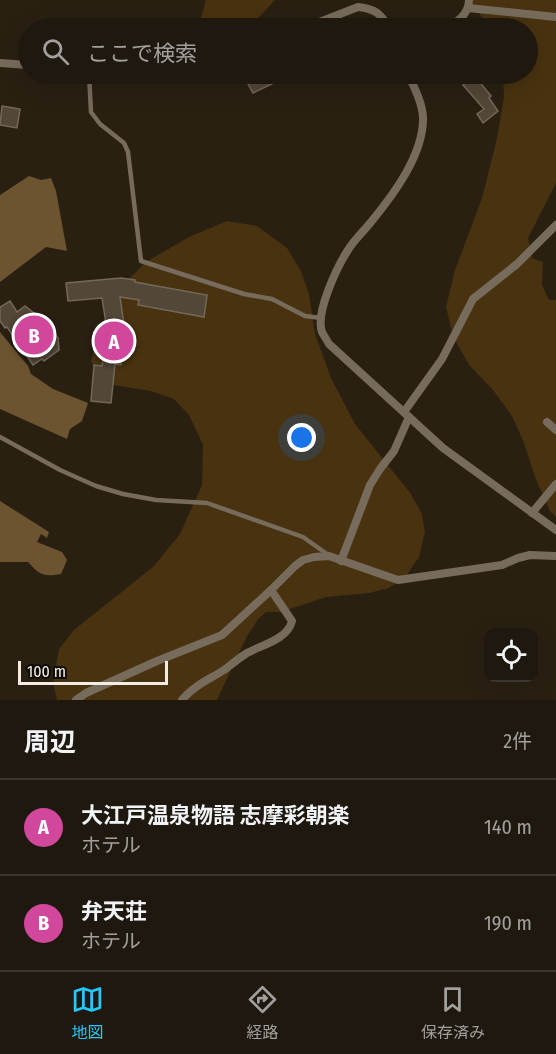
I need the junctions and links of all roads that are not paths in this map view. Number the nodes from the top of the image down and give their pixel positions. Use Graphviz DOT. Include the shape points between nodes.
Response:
graph roads {
  1 [pos="469,4"];
  2 [pos="556,17"];
  3 [pos="330,18"];
  4 [pos="382,18"];
  5 [pos="460,18"];
  6 [pos="0,63"];
  7 [pos="18,64"];
  8 [pos="89,84"];
  9 [pos="412,84"];
  10 [pos="556,225"];
  11 [pos="321,318"];
  12 [pos="406,415"];
  13 [pos="547,422"];
  14 [pos="556,430"];
  15 [pos="0,437"];
  16 [pos="556,484"];
  17 [pos="532,513"];
  18 [pos="556,530"];
  19 [pos="329,556"];
  20 [pos="556,556"];
  21 [pos="341,561"];
  22 [pos="271,590"];
  23 [pos="76,700"];
  24 [pos="182,700"];
  1 -- 2 [label="street"];
  1 -- 5 [label="street"];
  3 -- 4 [label="street" via="358,7 379,13"];
  6 -- 7 [label="street"];
  8 -- 11 [label="lane" via="92,112 100,124 124,143 128,153 141,261 244,294 273,299 305,316"];
  9 -- 11 [label="street" via="423,115 408,171 344,257 334,275"];
  10 -- 12 [label="street" via="517,264 473,299 442,359"];
  11 -- 12 [label="street" via="321,331 329,344"];
  12 -- 17 [label="street" via="443,448"];
  12 -- 21 [label="street" via="394,452 370,485 360,507"];
  13 -- 14 [label="street"];
  15 -- 19 [label="lane" via="96,486 156,500 207,503 303,537"];
  16 -- 17 [label="street"];
  17 -- 18 [label="street"];
  19 -- 21 [label="street"];
  19 -- 22 [label="street" via="303,560"];
  20 -- 21 [label="street" via="530,555 502,565 398,580"];
  22 -- 23 [label="street" via="222,634"];
  22 -- 24 [label="street" via="292,621 288,630 196,687"];
}
